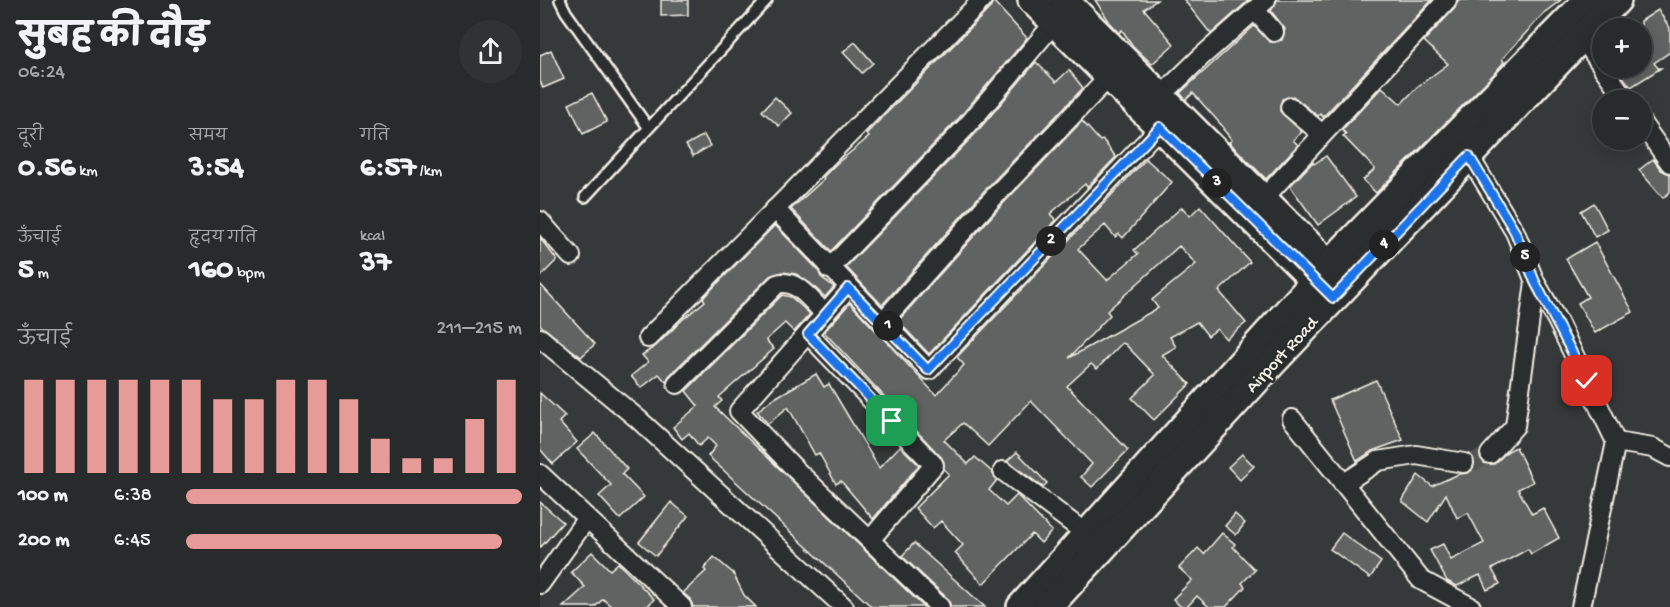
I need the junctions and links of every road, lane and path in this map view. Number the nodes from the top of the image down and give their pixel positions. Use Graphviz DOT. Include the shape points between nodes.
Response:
graph roads {
  1 [pos="561,0"];
  2 [pos="767,0"];
  3 [pos="981,0"];
  4 [pos="1032,0"];
  5 [pos="1447,0"];
  6 [pos="1617,0"];
  7 [pos="1584,1"];
  8 [pos="1261,5"];
  9 [pos="1059,11"];
  10 [pos="1274,32"];
  11 [pos="1582,37"];
  12 [pos="1592,51"];
  13 [pos="1110,76"];
  14 [pos="1161,96"];
  15 [pos="1290,107"];
  16 [pos="648,127"];
  17 [pos="1160,127"];
  18 [pos="1322,134"];
  19 [pos="1652,138"];
  20 [pos="1469,156"];
  21 [pos="1670,164"];
  22 [pos="585,197"];
  23 [pos="1263,199"];
  24 [pos="775,209"];
  25 [pos="540,221"];
  26 [pos="571,256"];
  27 [pos="829,268"];
  28 [pos="1331,282"];
  29 [pos="1535,282"];
  30 [pos="848,288"];
  31 [pos="825,314"];
  32 [pos="883,321"];
  33 [pos="808,334"];
  34 [pos="540,338"];
  35 [pos="648,338"];
  36 [pos="677,384"];
  37 [pos="1292,419"];
  38 [pos="1616,442"];
  39 [pos="1490,454"];
  40 [pos="1670,457"];
  41 [pos="1464,463"];
  42 [pos="1003,471"];
  43 [pos="540,474"];
  44 [pos="1343,484"];
  45 [pos="587,518"];
  46 [pos="1088,535"];
  47 [pos="870,540"];
  48 [pos="540,584"];
  49 [pos="682,607"];
  50 [pos="844,607"];
  51 [pos="940,607"];
  52 [pos="1021,607"];
  53 [pos="1048,607"];
  54 [pos="1471,607"];
  55 [pos="1581,607"];
  1 -- 16 [label="lane"];
  2 -- 16 [label="lane"];
  3 -- 24 [label="street"];
  4 -- 9 [label="main road"];
  5 -- 18 [label="street"];
  6 -- 11 [label="main road, Airport Road"];
  7 -- 28 [label="main road, Airport Road"];
  8 -- 10 [label="street"];
  8 -- 14 [label="street"];
  9 -- 13 [label="main road"];
  9 -- 14 [label="main road"];
  9 -- 27 [label="street" via="967,126"];
  11 -- 12 [label="street"];
  11 -- 20 [label="main road, Airport Road"];
  13 -- 17 [label="main road"];
  13 -- 32 [label="street"];
  14 -- 23 [label="main road"];
  15 -- 18 [label="street"];
  16 -- 22 [label="lane"];
  17 -- 28 [label="main road"];
  17 -- 32 [label="street" via="928,370"];
  18 -- 23 [label="street"];
  19 -- 21 [label="street"];
  20 -- 28 [label="main road, Airport Road"];
  20 -- 29 [label="street" via="1515,232"];
  23 -- 28 [label="main road"];
  24 -- 27 [label="street"];
  24 -- 35 [label="street"];
  25 -- 26 [label="street"];
  27 -- 30 [label="street"];
  28 -- 46 [label="main road, Airport Road"];
  28 -- 53 [label="main road, Airport Road"];
  29 -- 38 [label="street"];
  29 -- 39 [label="street" via="1515,426"];
  30 -- 31 [label="street"];
  30 -- 32 [label="street"];
  31 -- 33 [label="street"];
  31 -- 36 [label="street" via="795,284 777,284"];
  33 -- 47 [label="street" via="934,465"];
  33 -- 47 [label="street" via="739,411"];
  34 -- 50 [label="street" via="638,418"];
  37 -- 44 [label="street"];
  38 -- 40 [label="street" via="1653,448"];
  38 -- 55 [label="street"];
  41 -- 44 [label="street" via="1416,455 1378,461"];
  42 -- 46 [label="street"];
  43 -- 45 [label="street"];
  44 -- 54 [label="street" via="1421,580"];
  45 -- 48 [label="street"];
  45 -- 49 [label="street"];
  46 -- 52 [label="main road, Airport Road"];
  47 -- 51 [label="street"];
}
